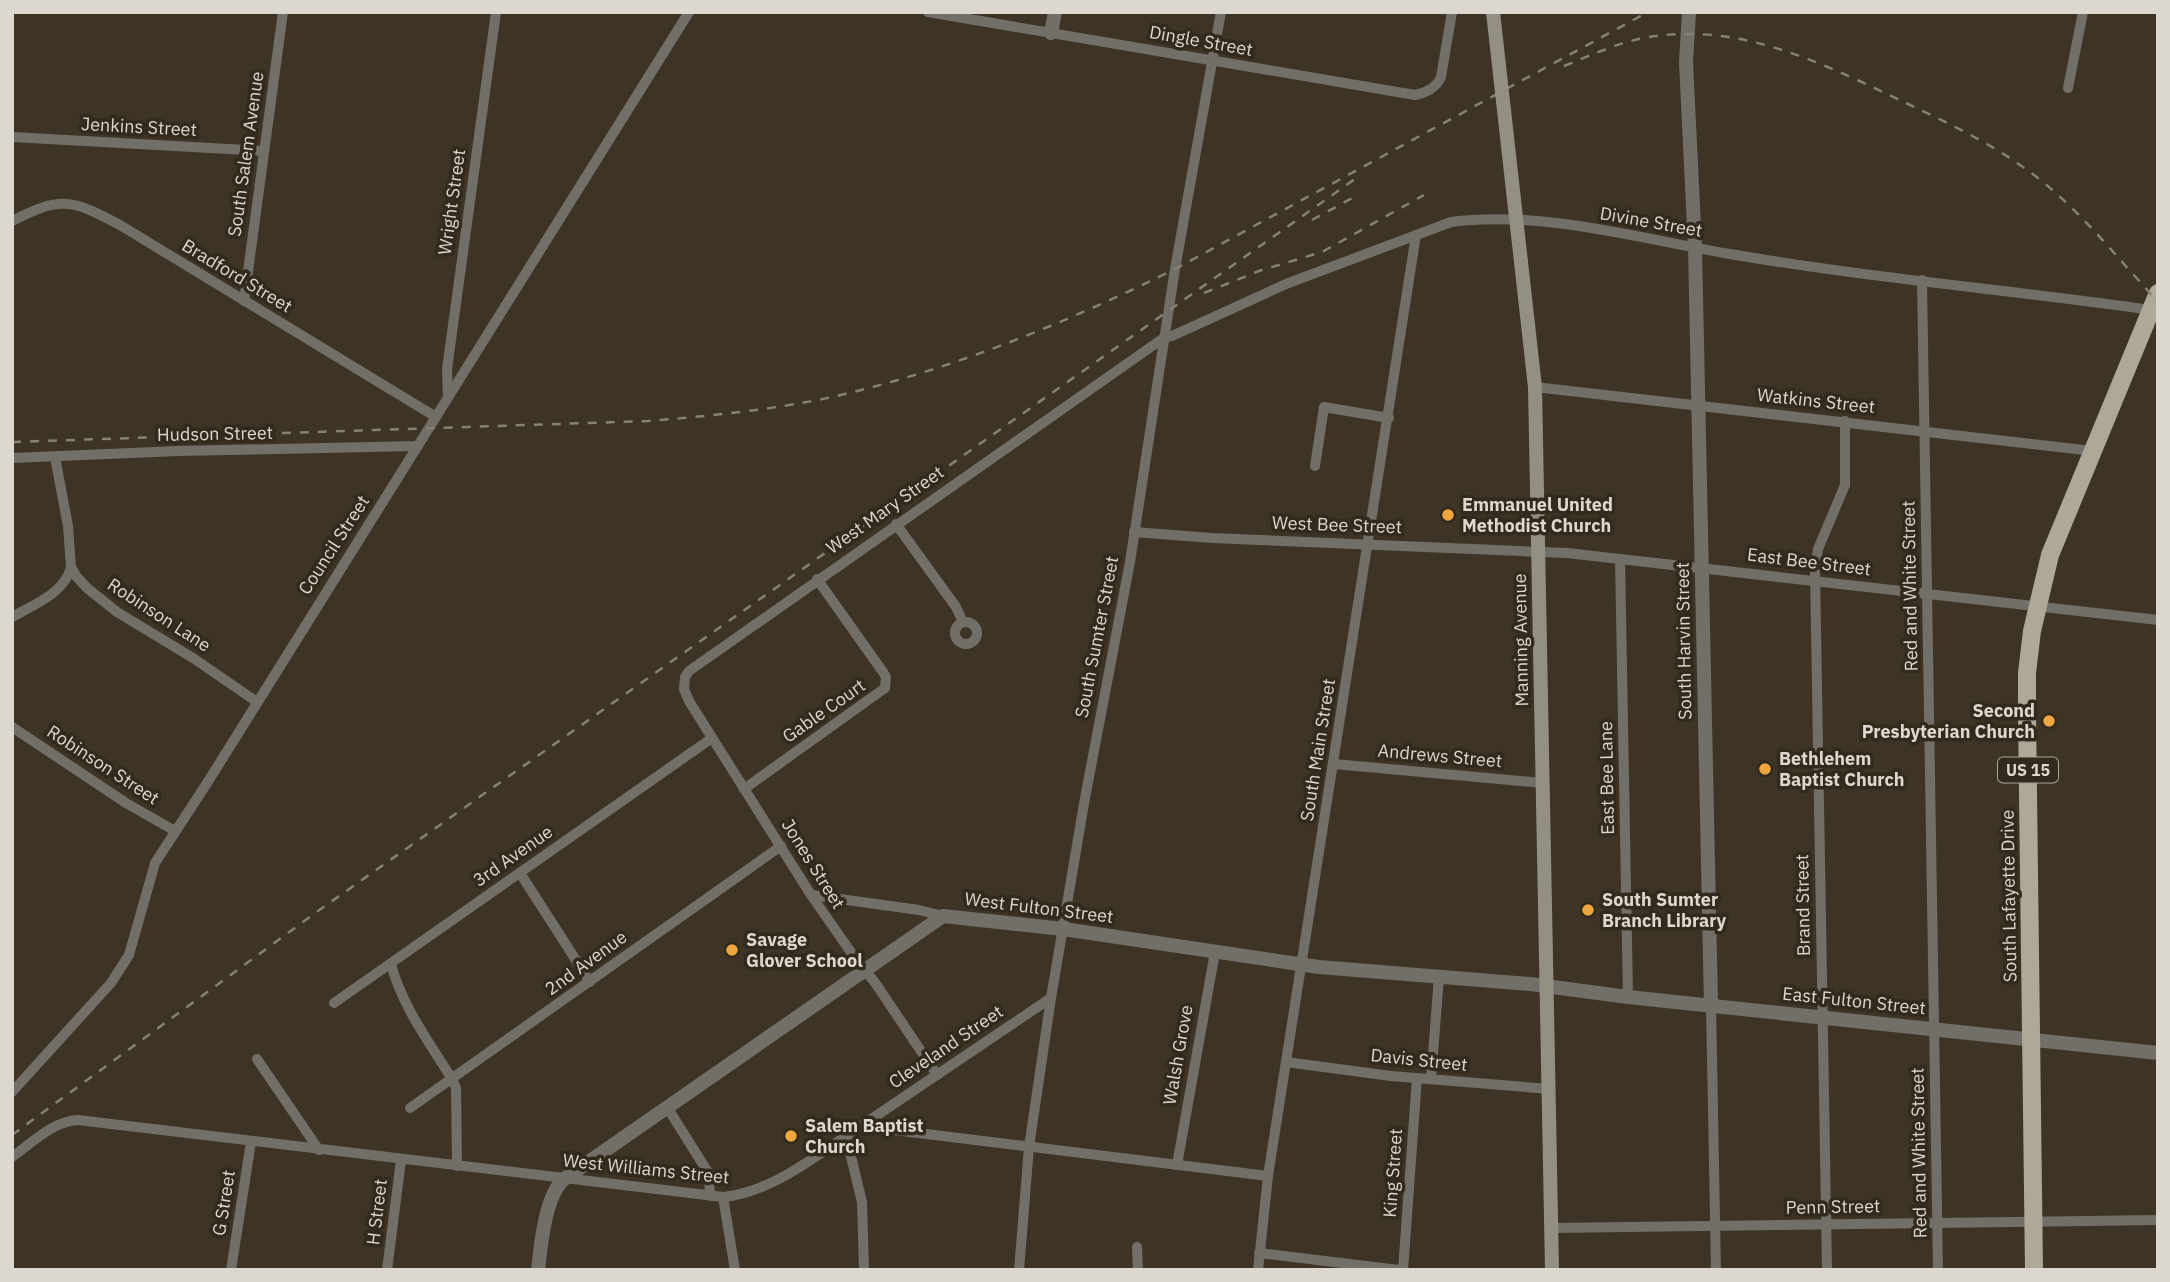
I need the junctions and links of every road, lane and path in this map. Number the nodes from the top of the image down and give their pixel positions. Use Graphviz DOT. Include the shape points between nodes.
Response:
graph roads {
  1 [pos="283,12"];
  2 [pos="496,12"];
  3 [pos="689,12"];
  4 [pos="928,12"];
  5 [pos="1055,12"];
  6 [pos="1221,12"];
  7 [pos="1452,12"];
  8 [pos="1493,12"];
  9 [pos="1689,12"];
  10 [pos="2083,12"];
  11 [pos="1051,33"];
  12 [pos="1213,60"];
  13 [pos="2068,88"];
  14 [pos="12,137"];
  15 [pos="264,151"];
  16 [pos="12,221"];
  17 [pos="1416,235"];
  18 [pos="1695,247"];
  19 [pos="1922,280"];
  20 [pos="244,301"];
  21 [pos="2154,302"];
  22 [pos="1165,337"];
  23 [pos="1535,387"];
  24 [pos="448,397"];
  25 [pos="1698,405"];
  26 [pos="436,417"];
  27 [pos="1389,418"];
  28 [pos="1844,421"];
  29 [pos="1924,430"];
  30 [pos="418,446"];
  31 [pos="2093,451"];
  32 [pos="55,457"];
  33 [pos="12,458"];
  34 [pos="1315,466"];
  35 [pos="895,524"];
  36 [pos="1134,531"];
  37 [pos="1368,544"];
  38 [pos="1539,551"];
  39 [pos="1620,559"];
  40 [pos="71,567"];
  41 [pos="1702,568"];
  42 [pos="817,579"];
  43 [pos="1815,581"];
  44 [pos="1928,594"];
  45 [pos="2037,606"];
  46 [pos="12,617"];
  47 [pos="2158,620"];
  48 [pos="963,622"];
  49 [pos="257,702"];
  50 [pos="12,727"];
  51 [pos="712,738"];
  52 [pos="1334,764"];
  53 [pos="1543,783"];
  54 [pos="744,789"];
  55 [pos="174,831"];
  56 [pos="781,846"];
  57 [pos="520,873"];
  58 [pos="811,895"];
  59 [pos="943,916"];
  60 [pos="1063,929"];
  61 [pos="1214,952"];
  62 [pos="391,964"];
  63 [pos="1302,965"];
  64 [pos="865,971"];
  65 [pos="1439,977"];
  66 [pos="590,982"];
  67 [pos="1546,986"];
  68 [pos="1628,997"];
  69 [pos="1051,998"];
  70 [pos="334,1003"];
  71 [pos="1711,1006"];
  72 [pos="1822,1017"];
  73 [pos="1934,1029"];
  74 [pos="2032,1039"];
  75 [pos="2158,1053"];
  76 [pos="257,1059"];
  77 [pos="1286,1062"];
  78 [pos="937,1075"];
  79 [pos="1418,1078"];
  80 [pos="452,1079"];
  81 [pos="1431,1079"];
  82 [pos="1549,1089"];
  83 [pos="12,1092"];
  84 [pos="667,1107"];
  85 [pos="410,1108"];
  86 [pos="861,1126"];
  87 [pos="846,1136"];
  88 [pos="251,1142"];
  89 [pos="1029,1147"];
  90 [pos="319,1150"];
  91 [pos="12,1157"];
  92 [pos="401,1160"];
  93 [pos="1177,1165"];
  94 [pos="457,1166"];
  95 [pos="1268,1177"];
  96 [pos="564,1179"];
  97 [pos="710,1196"];
  98 [pos="723,1197"];
  99 [pos="2158,1220"];
  100 [pos="2034,1222"];
  101 [pos="1938,1223"];
  102 [pos="1826,1225"];
  103 [pos="1715,1226"];
  104 [pos="1552,1228"];
  105 [pos="1137,1247"];
  106 [pos="1259,1253"];
  107 [pos="1385,1269"];
  108 [pos="231,1270"];
  109 [pos="387,1270"];
  110 [pos="538,1270"];
  111 [pos="735,1270"];
  112 [pos="864,1270"];
  113 [pos="1019,1270"];
  114 [pos="1138,1270"];
  115 [pos="1258,1270"];
  116 [pos="1401,1270"];
  117 [pos="1552,1270"];
  118 [pos="1716,1270"];
  119 [pos="1827,1270"];
  120 [pos="1938,1270"];
  121 [pos="2034,1270"];
  1 -- 15 [label="street, South Salem Avenue"];
  2 -- 24 [label="street, Wright Street" via="449,356"];
  3 -- 24 [label="street, Council Street"];
  4 -- 11 [label="street, Dingle Street"];
  5 -- 11 [label="street"];
  6 -- 12 [label="street, South Sumter Street"];
  7 -- 12 [label="street, Dingle Street" via="1439,83 1415,95"];
  8 -- 23 [label="main road, Manning Avenue, bridge"];
  9 -- 18 [label="street, South Harvin Street" via="1686,62"];
  10 -- 13 [label="street"];
  11 -- 12 [label="street, Dingle Street"];
  12 -- 22 [label="street, South Sumter Street"];
  14 -- 15 [label="street, Jenkins Street"];
  15 -- 20 [label="street, South Salem Avenue"];
  16 -- 20 [label="street, Bradford Street" via="46,205 86,207"];
  17 -- 18 [label="street, Divine Street" via="1451,222 1501,219"];
  17 -- 22 [label="street, Divine Street" via="1286,284"];
  17 -- 27 [label="street, South Main Street"];
  18 -- 19 [label="street, Divine Street"];
  18 -- 25 [label="street, South Harvin Street"];
  19 -- 21 [label="street, Divine Street"];
  19 -- 29 [label="street, Red and White Street"];
  20 -- 26 [label="street, Bradford Street"];
  21 -- 31 [label="main road, South Lafayette Drive / US 15"];
  22 -- 35 [label="street, West Mary Street"];
  22 -- 36 [label="street, South Sumter Street"];
  23 -- 25 [label="street, Watkins Street"];
  23 -- 38 [label="main road, Manning Avenue"];
  24 -- 26 [label="street, Council Street"];
  25 -- 28 [label="street, Watkins Street"];
  25 -- 41 [label="street, South Harvin Street"];
  26 -- 30 [label="street, Council Street"];
  27 -- 34 [label="street" via="1324,407"];
  27 -- 37 [label="street, South Main Street"];
  28 -- 29 [label="street, Watkins Street"];
  28 -- 43 [label="street, Brand Street" via="1845,485 1818,549"];
  29 -- 31 [label="street, Watkins Street"];
  29 -- 44 [label="street, Red and White Street"];
  30 -- 32 [label="street, Hudson Street"];
  30 -- 49 [label="street, Council Street"];
  31 -- 45 [label="main road, South Lafayette Drive / US 15" via="2050,555"];
  32 -- 33 [label="street, Hudson Street"];
  32 -- 40 [label="street"];
  35 -- 42 [label="street, West Mary Street"];
  35 -- 48 [label="street"];
  36 -- 37 [label="street, West Bee Street"];
  36 -- 60 [label="street, South Sumter Street"];
  37 -- 38 [label="street, West Bee Street"];
  37 -- 52 [label="street, South Main Street"];
  38 -- 39 [label="street, East Bee Street"];
  38 -- 53 [label="main road, Manning Avenue"];
  39 -- 41 [label="street, East Bee Street"];
  39 -- 68 [label="street, East Bee Lane"];
  40 -- 46 [label="street" via="60,586"];
  40 -- 49 [label="street, Robinson Lane" via="99,599"];
  41 -- 43 [label="street, East Bee Street"];
  41 -- 71 [label="street, South Harvin Street"];
  42 -- 51 [label="street, West Mary Street" via="685,677 685,693"];
  42 -- 54 [label="street, Gable Court" via="883,672 885,688"];
  43 -- 44 [label="street, East Bee Street"];
  43 -- 72 [label="street, Brand Street"];
  44 -- 45 [label="street, East Bee Street"];
  44 -- 73 [label="street, Red and White Street"];
  45 -- 47 [label="street, East Bee Street"];
  45 -- 74 [label="main road, South Lafayette Drive / US 15" via="2027,701"];
  49 -- 55 [label="street, Council Street"];
  50 -- 55 [label="street, Robinson Street"];
  51 -- 54 [label="street, Jones Street"];
  51 -- 57 [label="street, 3rd Avenue"];
  52 -- 53 [label="street, Andrews Street"];
  52 -- 63 [label="street, South Main Street"];
  53 -- 67 [label="main road, Manning Avenue"];
  54 -- 56 [label="street, Jones Street"];
  55 -- 83 [label="street, Council Street" via="155,863 125,964"];
  56 -- 58 [label="street, Jones Street"];
  56 -- 66 [label="street, 2nd Avenue"];
  57 -- 62 [label="street, 3rd Avenue"];
  57 -- 66 [label="street"];
  58 -- 59 [label="street"];
  58 -- 64 [label="street, Jones Street"];
  59 -- 60 [label="street, West Fulton Street"];
  59 -- 64 [label="street, West Fulton Street"];
  60 -- 61 [label="street, West Fulton Street"];
  60 -- 69 [label="street, South Sumter Street"];
  61 -- 63 [label="street, West Fulton Street"];
  61 -- 93 [label="street, Walsh Grove"];
  62 -- 70 [label="street, 3rd Avenue"];
  62 -- 80 [label="street" via="406,1006"];
  63 -- 65 [label="street, West Fulton Street"];
  63 -- 77 [label="street, South Main Street"];
  64 -- 78 [label="street, Jones Street"];
  64 -- 84 [label="street, West Fulton Street"];
  65 -- 67 [label="street, West Fulton Street"];
  65 -- 81 [label="street"];
  66 -- 80 [label="street, 2nd Avenue"];
  67 -- 68 [label="street, East Fulton Street"];
  67 -- 82 [label="main road, Manning Avenue"];
  68 -- 71 [label="street, East Fulton Street"];
  69 -- 78 [label="street, Cleveland Street"];
  69 -- 89 [label="street, South Sumter Street"];
  71 -- 72 [label="street, East Fulton Street"];
  71 -- 103 [label="street, South Harvin Street"];
  72 -- 73 [label="street, East Fulton Street"];
  72 -- 102 [label="street, Brand Street"];
  73 -- 74 [label="street, East Fulton Street"];
  73 -- 101 [label="street, Red and White Street"];
  74 -- 75 [label="street, East Fulton Street"];
  74 -- 100 [label="main road, South Lafayette Drive / US 15"];
  76 -- 90 [label="street"];
  77 -- 79 [label="street, Davis Street"];
  77 -- 95 [label="street, South Main Street"];
  78 -- 86 [label="street, Cleveland Street"];
  79 -- 81 [label="street, Davis Street"];
  79 -- 116 [label="street, King Street"];
  80 -- 85 [label="street, 2nd Avenue"];
  80 -- 94 [label="street"];
  81 -- 82 [label="street, Davis Street"];
  82 -- 104 [label="main road, Manning Avenue"];
  84 -- 96 [label="street, West Fulton Street"];
  84 -- 97 [label="street" via="709,1174"];
  86 -- 87 [label="street, West Williams Street"];
  86 -- 89 [label="street"];
  87 -- 98 [label="street, West Williams Street" via="761,1188"];
  87 -- 112 [label="street" via="862,1202"];
  88 -- 90 [label="street, West Williams Street"];
  88 -- 91 [label="street, West Williams Street" via="72,1120 52,1128"];
  88 -- 108 [label="street, G Street"];
  89 -- 93 [label="street"];
  89 -- 113 [label="street, South Sumter Street"];
  90 -- 92 [label="street, West Williams Street"];
  92 -- 94 [label="street, West Williams Street"];
  92 -- 109 [label="street, H Street"];
  93 -- 95 [label="street"];
  94 -- 96 [label="street, West Williams Street"];
  95 -- 106 [label="street, South Main Street"];
  96 -- 97 [label="street, West Williams Street"];
  96 -- 110 [label="street" via="548,1210"];
  97 -- 98 [label="street, West Williams Street"];
  98 -- 111 [label="street"];
  99 -- 100 [label="street, Penn Street"];
  100 -- 101 [label="street, Penn Street"];
  100 -- 121 [label="main road, South Lafayette Drive / US 15"];
  101 -- 102 [label="street, Penn Street"];
  101 -- 120 [label="street, Red and White Street"];
  102 -- 103 [label="street, Penn Street"];
  102 -- 119 [label="street, Brand Street"];
  103 -- 104 [label="street, Penn Street"];
  103 -- 118 [label="street, South Harvin Street"];
  104 -- 117 [label="main road, Manning Avenue"];
  105 -- 114 [label="street"];
  106 -- 107 [label="street"];
  106 -- 115 [label="street, South Main Street"];
  107 -- 116 [label="street"];
}
